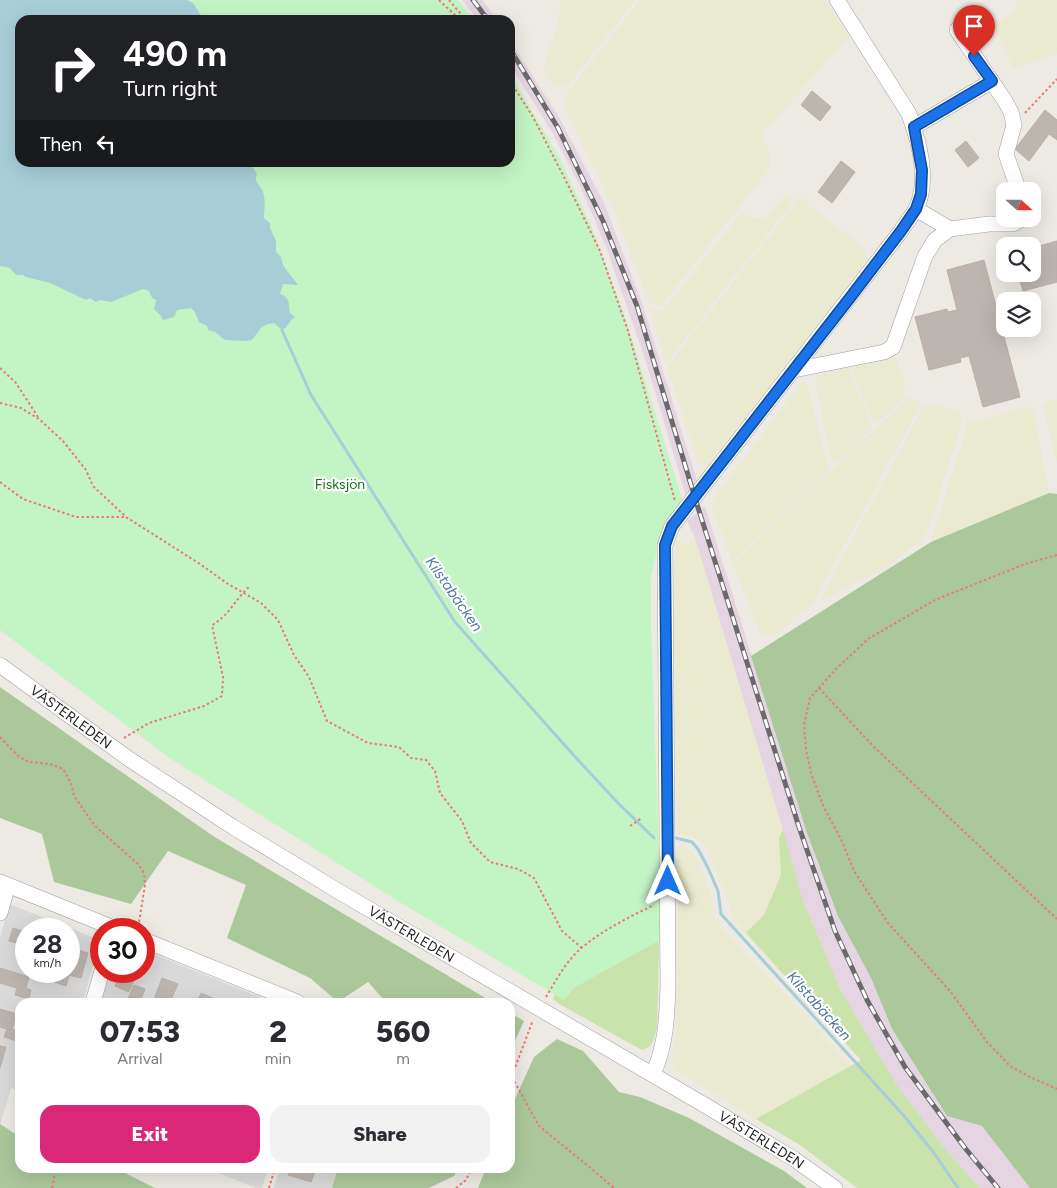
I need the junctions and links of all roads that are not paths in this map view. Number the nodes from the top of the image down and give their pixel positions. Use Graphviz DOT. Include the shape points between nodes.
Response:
graph roads {
  1 [pos="837,0"];
  2 [pos="957,30"];
  3 [pos="992,81"];
  4 [pos="914,127"];
  5 [pos="1016,182"];
  6 [pos="916,209"];
  7 [pos="996,224"];
  8 [pos="950,229"];
  9 [pos="794,370"];
  10 [pos="0,665"];
  11 [pos="4,883"];
  12 [pos="0,913"];
  13 [pos="90,918"];
  14 [pos="155,944"];
  15 [pos="98,983"];
  16 [pos="93,998"];
  17 [pos="287,998"];
  18 [pos="653,1074"];
  19 [pos="835,1188"];
  1 -- 4 [label="street"];
  2 -- 3 [label="street"];
  3 -- 4 [label="street"];
  3 -- 5 [label="street" via="1011,112 1014,125 1006,154"];
  4 -- 6 [label="street" via="922,170 921,194"];
  6 -- 8 [label="street"];
  6 -- 9 [label="street"];
  7 -- 8 [label="street"];
  8 -- 9 [label="street" via="935,240 925,256 893,347 884,352"];
  9 -- 18 [label="street" via="672,526 665,545 667,1016 660,1059"];
  10 -- 18 [label="street, VÄSTERLEDEN" via="114,748 233,827"];
  11 -- 12 [label="street"];
  11 -- 13 [label="street"];
  14 -- 17 [label="street"];
  15 -- 16 [label="street"];
  18 -- 19 [label="street, VÄSTERLEDEN" via="759,1137"];
}
